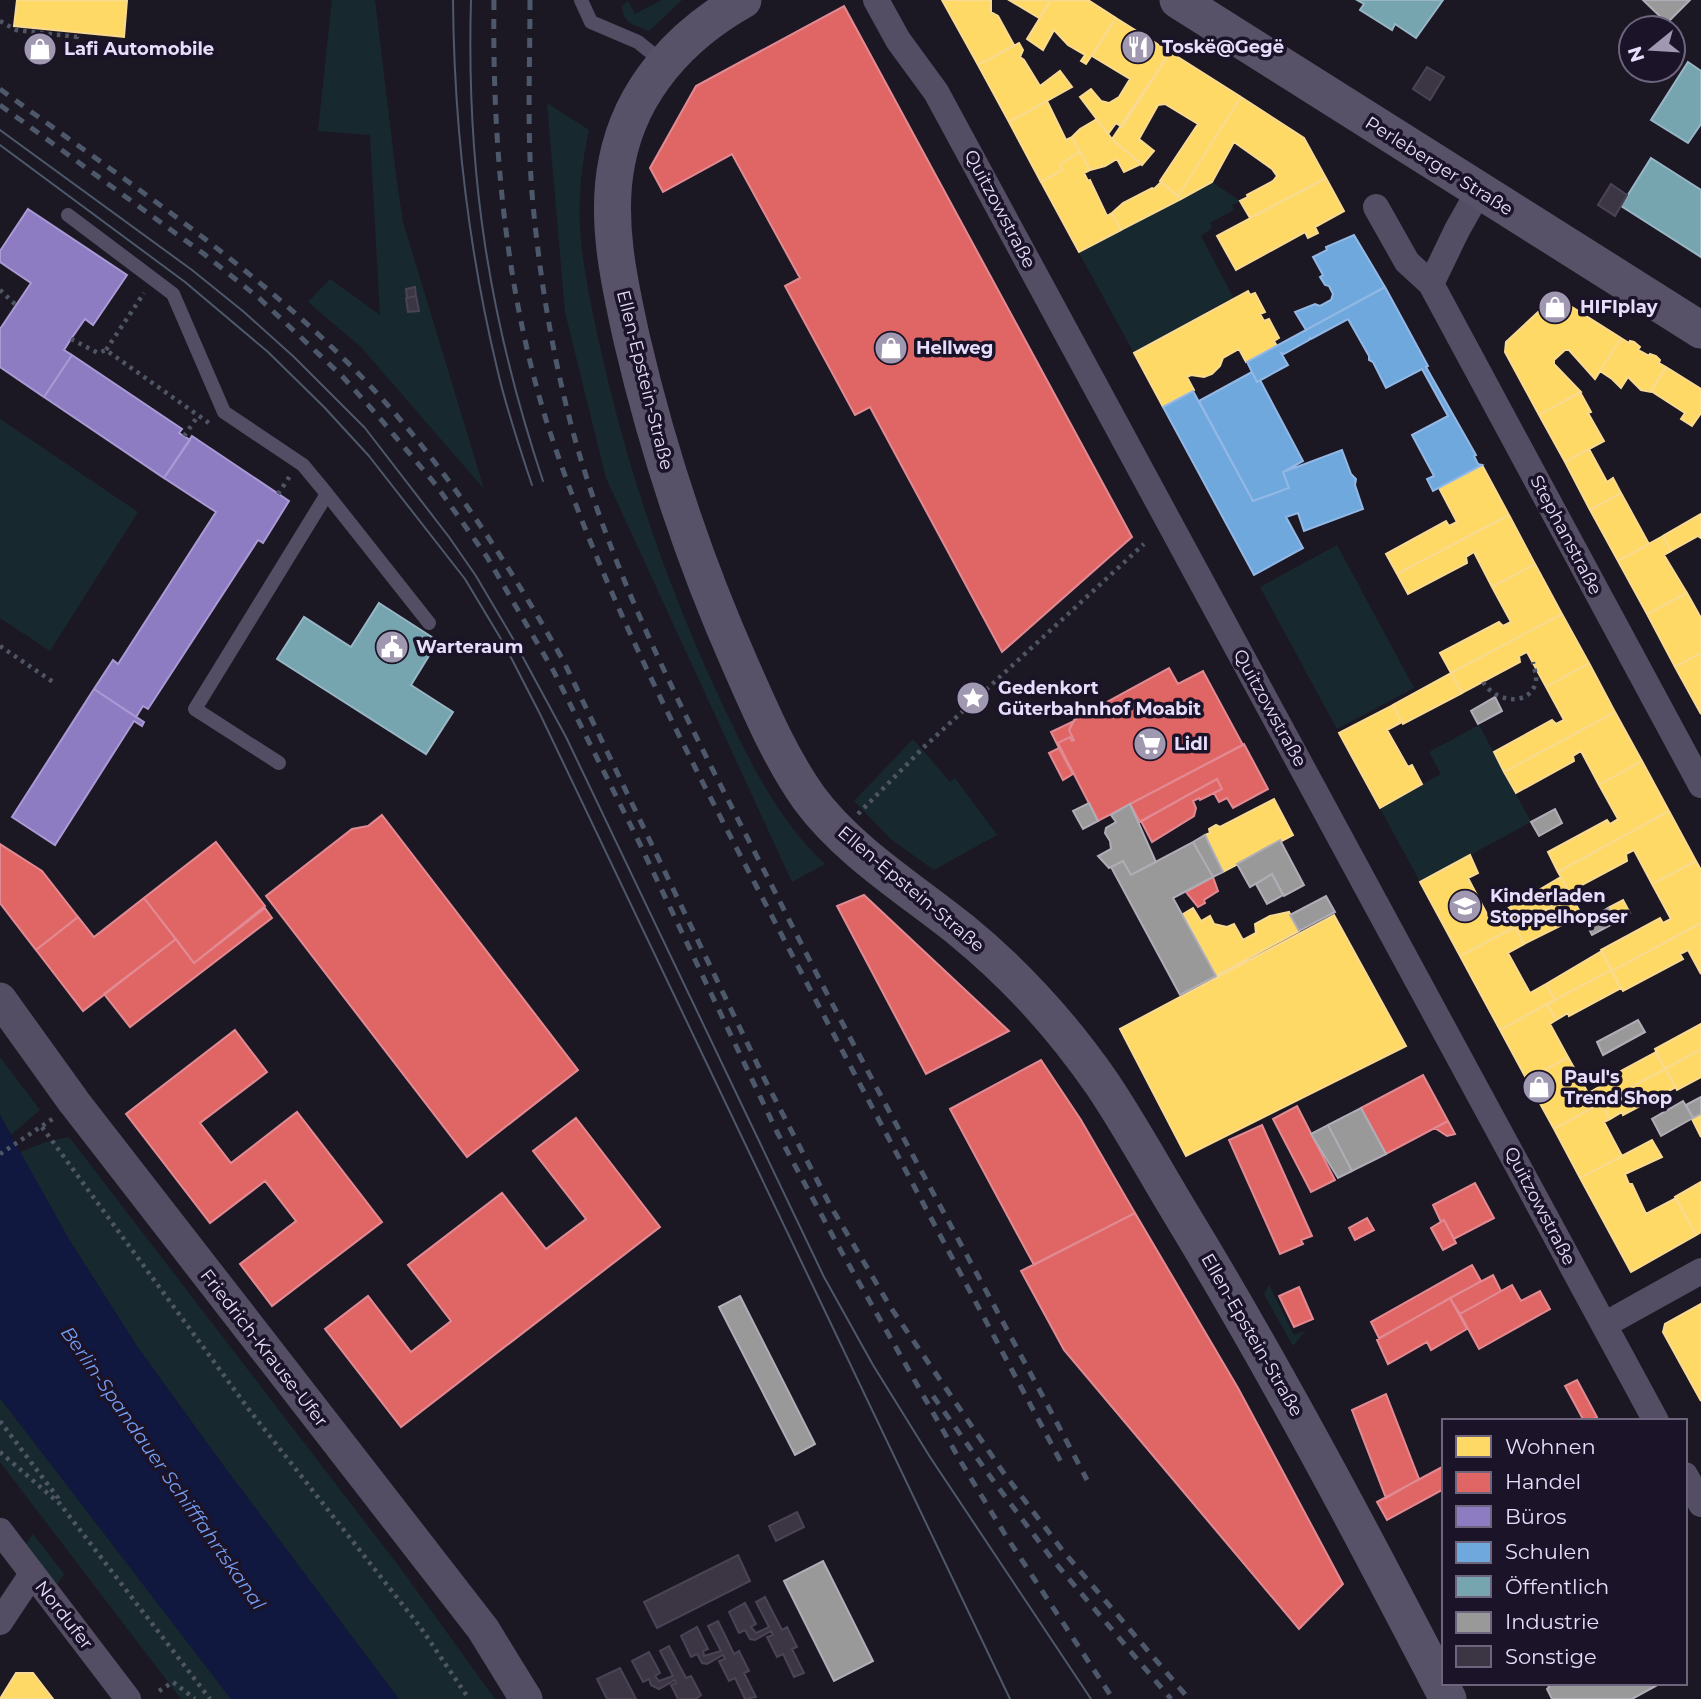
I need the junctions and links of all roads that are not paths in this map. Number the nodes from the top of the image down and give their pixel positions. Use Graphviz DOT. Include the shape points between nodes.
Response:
graph roads {
  1 [pos="581,0"];
  2 [pos="743,0"];
  3 [pos="876,0"];
  4 [pos="1178,0"];
  5 [pos="664,63"];
  6 [pos="1479,191"];
  7 [pos="1376,207"];
  8 [pos="68,215"];
  9 [pos="1431,284"];
  10 [pos="1696,327"];
  11 [pos="327,494"];
  12 [pos="429,623"];
  13 [pos="279,763"];
  14 [pos="1701,785"];
  15 [pos="0,999"];
  16 [pos="1701,1271"];
  17 [pos="1604,1325"];
  18 [pos="1655,1419"];
  19 [pos="1687,1479"];
  20 [pos="1701,1504"];
  21 [pos="0,1531"];
  22 [pos="32,1574"];
  23 [pos="0,1622"];
  24 [pos="128,1699"];
  25 [pos="526,1699"];
  26 [pos="1448,1699"];
  1 -- 5 [label="lane" via="591,22 638,42"];
  2 -- 5 [label="main road, Ellen-Epstein-Straße" via="691,34"];
  3 -- 17 [label="street, Quitzowstraße" via="936,92"];
  4 -- 6 [label="main road, Perleberger Straße"];
  5 -- 26 [label="main road, Ellen-Epstein-Straße" via="626,126 617,159 612,191 614,234 625,310 653,421 692,544 758,705 811,801 862,852 1016,979 1105,1088 1276,1374"];
  6 -- 9 [label="street"];
  6 -- 10 [label="main road, Perleberger Straße"];
  7 -- 9 [label="street, Stephanstraße" via="1407,262"];
  8 -- 11 [label="lane" via="173,294 224,412 303,466"];
  9 -- 14 [label="street, Stephanstraße"];
  11 -- 12 [label="lane"];
  11 -- 13 [label="lane" via="195,709"];
  15 -- 25 [label="street, Friedrich-Krause-Ufer" via="74,1102 483,1629"];
  16 -- 17 [label="street"];
  17 -- 18 [label="street, Quitzowstraße"];
  19 -- 20 [label="street"];
  21 -- 22 [label="street, Nordufer"];
  22 -- 23 [label="street"];
  22 -- 24 [label="street, Nordufer"];
}
